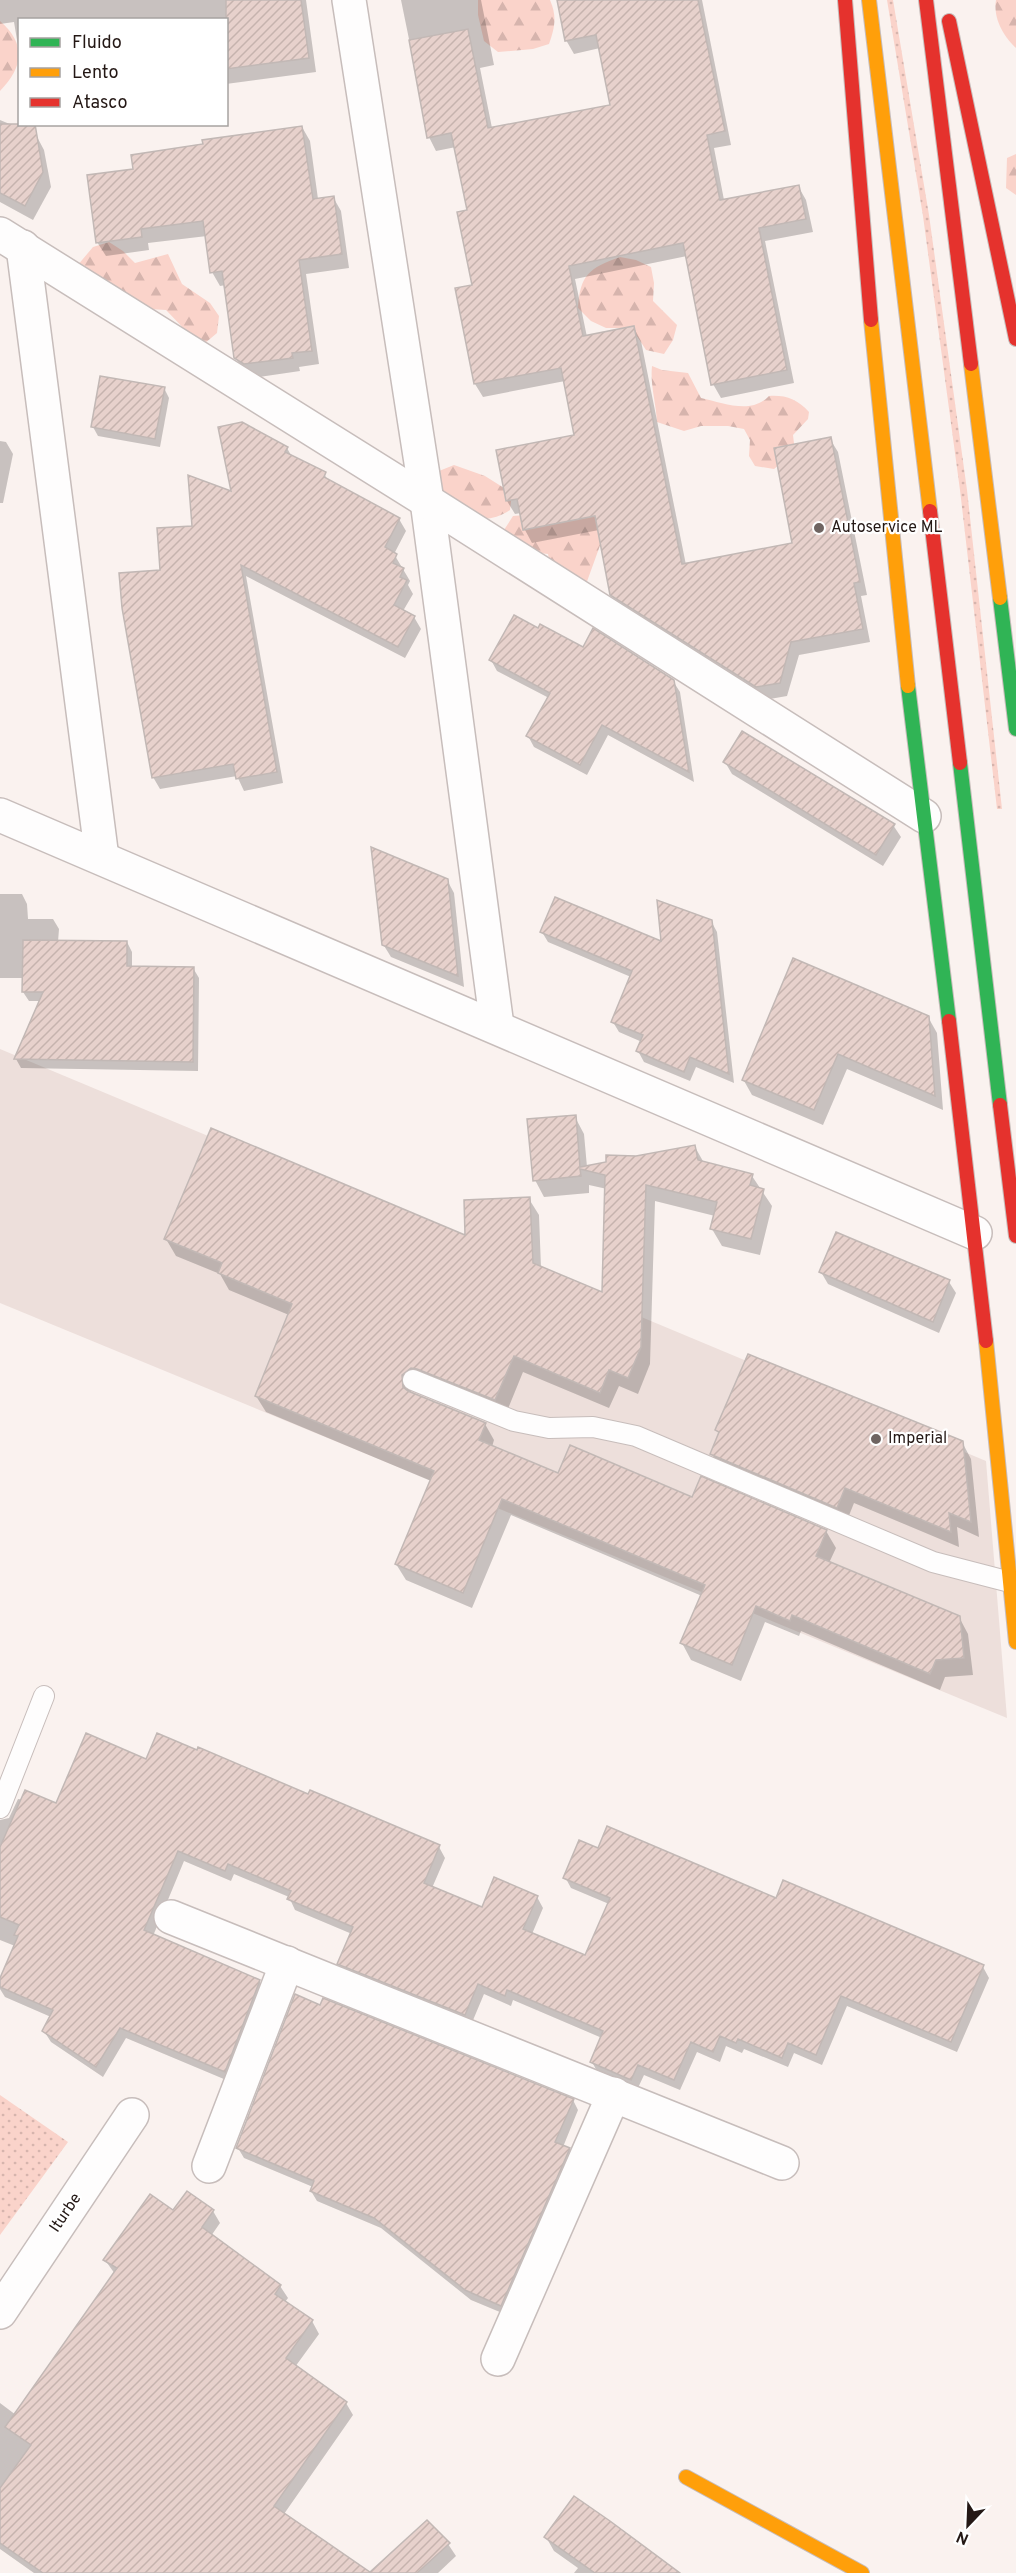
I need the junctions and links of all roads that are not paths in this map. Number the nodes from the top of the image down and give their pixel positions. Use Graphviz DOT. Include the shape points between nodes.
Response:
graph roads {
  1 [pos="349,0"];
  2 [pos="845,0"];
  3 [pos="869,0"];
  4 [pos="926,0"];
  5 [pos="947,11"];
  6 [pos="11,241"];
  7 [pos="1016,339"];
  8 [pos="427,501"];
  9 [pos="1016,729"];
  10 [pos="0,815"];
  11 [pos="924,816"];
  12 [pos="102,858"];
  13 [pos="497,1026"];
  14 [pos="975,1233"];
  15 [pos="1016,1236"];
  16 [pos="413,1380"];
  17 [pos="1010,1582"];
  18 [pos="1016,1642"];
  19 [pos="44,1696"];
  20 [pos="0,1808"];
  21 [pos="171,1917"];
  22 [pos="288,1963"];
  23 [pos="614,2094"];
  24 [pos="132,2115"];
  25 [pos="782,2163"];
  26 [pos="209,2166"];
  27 [pos="0,2312"];
  28 [pos="498,2359"];
  29 [pos="686,2477"];
  30 [pos="862,2573"];
  1 -- 8 [label="street"];
  2 -- 11 [label="highway" via="876,381"];
  3 -- 15 [label="highway"];
  4 -- 9 [label="highway"];
  5 -- 7 [label="highway"];
  6 -- 8 [label="street"];
  6 -- 12 [label="street"];
  8 -- 11 [label="street"];
  8 -- 13 [label="street"];
  10 -- 12 [label="street"];
  11 -- 14 [label="highway"];
  12 -- 13 [label="street"];
  13 -- 14 [label="street"];
  14 -- 17 [label="highway"];
  16 -- 17 [label="lane" via="514,1421 549,1428 593,1427 636,1436 933,1563"];
  17 -- 18 [label="highway"];
  19 -- 20 [label="lane"];
  21 -- 22 [label="street"];
  22 -- 23 [label="street"];
  22 -- 26 [label="street"];
  23 -- 25 [label="street"];
  23 -- 28 [label="street"];
  24 -- 27 [label="street, Iturbe"];
  29 -- 30 [label="highway"];
}
